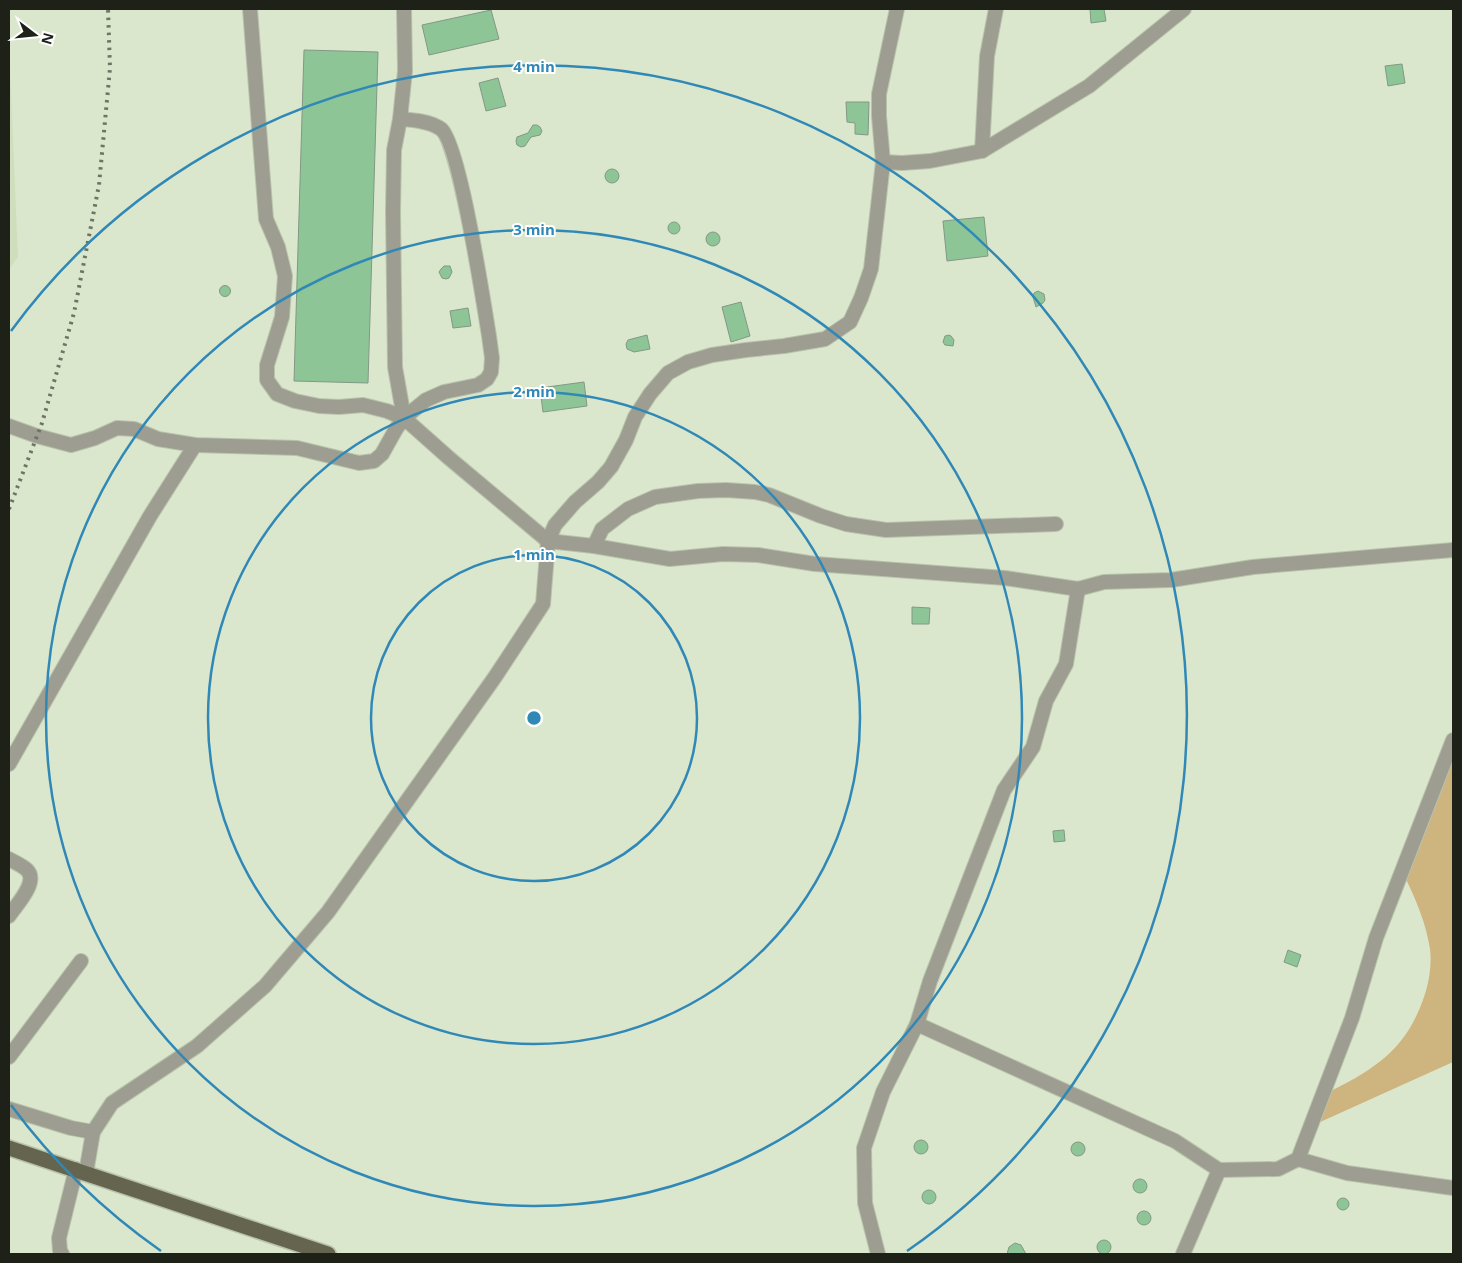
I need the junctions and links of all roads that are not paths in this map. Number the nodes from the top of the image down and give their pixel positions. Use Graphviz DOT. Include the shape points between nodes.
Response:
graph roads {
  1 [pos="250,9"];
  2 [pos="404,9"];
  3 [pos="897,9"];
  4 [pos="996,9"];
  5 [pos="1184,9"];
  6 [pos="400,119"];
  7 [pos="982,151"];
  8 [pos="883,162"];
  9 [pos="404,418"];
  10 [pos="9,426"];
  11 [pos="195,445"];
  12 [pos="1056,524"];
  13 [pos="548,541"];
  14 [pos="594,546"];
  15 [pos="1453,550"];
  16 [pos="1078,589"];
  17 [pos="1453,740"];
  18 [pos="9,764"];
  19 [pos="9,859"];
  20 [pos="9,916"];
  21 [pos="81,961"];
  22 [pos="917,1024"];
  23 [pos="9,1057"];
  24 [pos="9,1109"];
  25 [pos="93,1132"];
  26 [pos="9,1148"];
  27 [pos="1298,1159"];
  28 [pos="1219,1170"];
  29 [pos="81,1171"];
  30 [pos="1453,1188"];
  31 [pos="62,1254"];
  32 [pos="328,1254"];
  33 [pos="878,1254"];
  34 [pos="1183,1254"];
  1 -- 9 [label="street" via="266,219 283,261 285,276 282,317 267,365 267,380 277,394 295,401 319,406 363,405"];
  2 -- 6 [label="street" via="405,71"];
  3 -- 8 [label="street" via="879,94"];
  4 -- 7 [label="street" via="987,56"];
  5 -- 7 [label="street" via="1089,86"];
  6 -- 9 [label="street" via="394,150 394,315 395,367"];
  6 -- 9 [label="street" via="432,125 447,137 463,194 492,358 487,379 478,385 444,392 426,400"];
  7 -- 8 [label="street" via="930,161"];
  8 -- 13 [label="street" via="871,269 850,322 825,339 712,355 668,372 635,417 611,466 555,525"];
  9 -- 11 [label="street" via="382,454 374,461 359,463 298,448"];
  9 -- 13 [label="street"];
  10 -- 11 [label="street" via="71,445 117,428 134,429 158,439"];
  11 -- 18 [label="street" via="150,516"];
  12 -- 14 [label="street" via="886,530 846,524 755,492 698,491 655,498 628,509 602,529"];
  13 -- 14 [label="street"];
  13 -- 25 [label="street" via="543,604 328,912 265,986 196,1046 112,1103"];
  14 -- 16 [label="street" via="670,559 758,554 815,564 1005,578"];
  15 -- 16 [label="street" via="1254,567 1171,580 1104,582"];
  16 -- 22 [label="street" via="1066,664 1046,701 1033,747 1004,790 930,981"];
  17 -- 27 [label="street" via="1376,938 1352,1018"];
  19 -- 20 [label="street" via="29,872 31,879 30,886"];
  21 -- 23 [label="street"];
  22 -- 28 [label="street" via="1175,1141"];
  22 -- 33 [label="street" via="883,1092 864,1148 865,1203"];
  24 -- 25 [label="street"];
  25 -- 29 [label="street"];
  26 -- 29 [label="main road"];
  27 -- 28 [label="street" via="1278,1169"];
  27 -- 30 [label="street" via="1347,1173"];
  28 -- 34 [label="street"];
  29 -- 31 [label="street" via="59,1238"];
  29 -- 32 [label="main road"];
}
